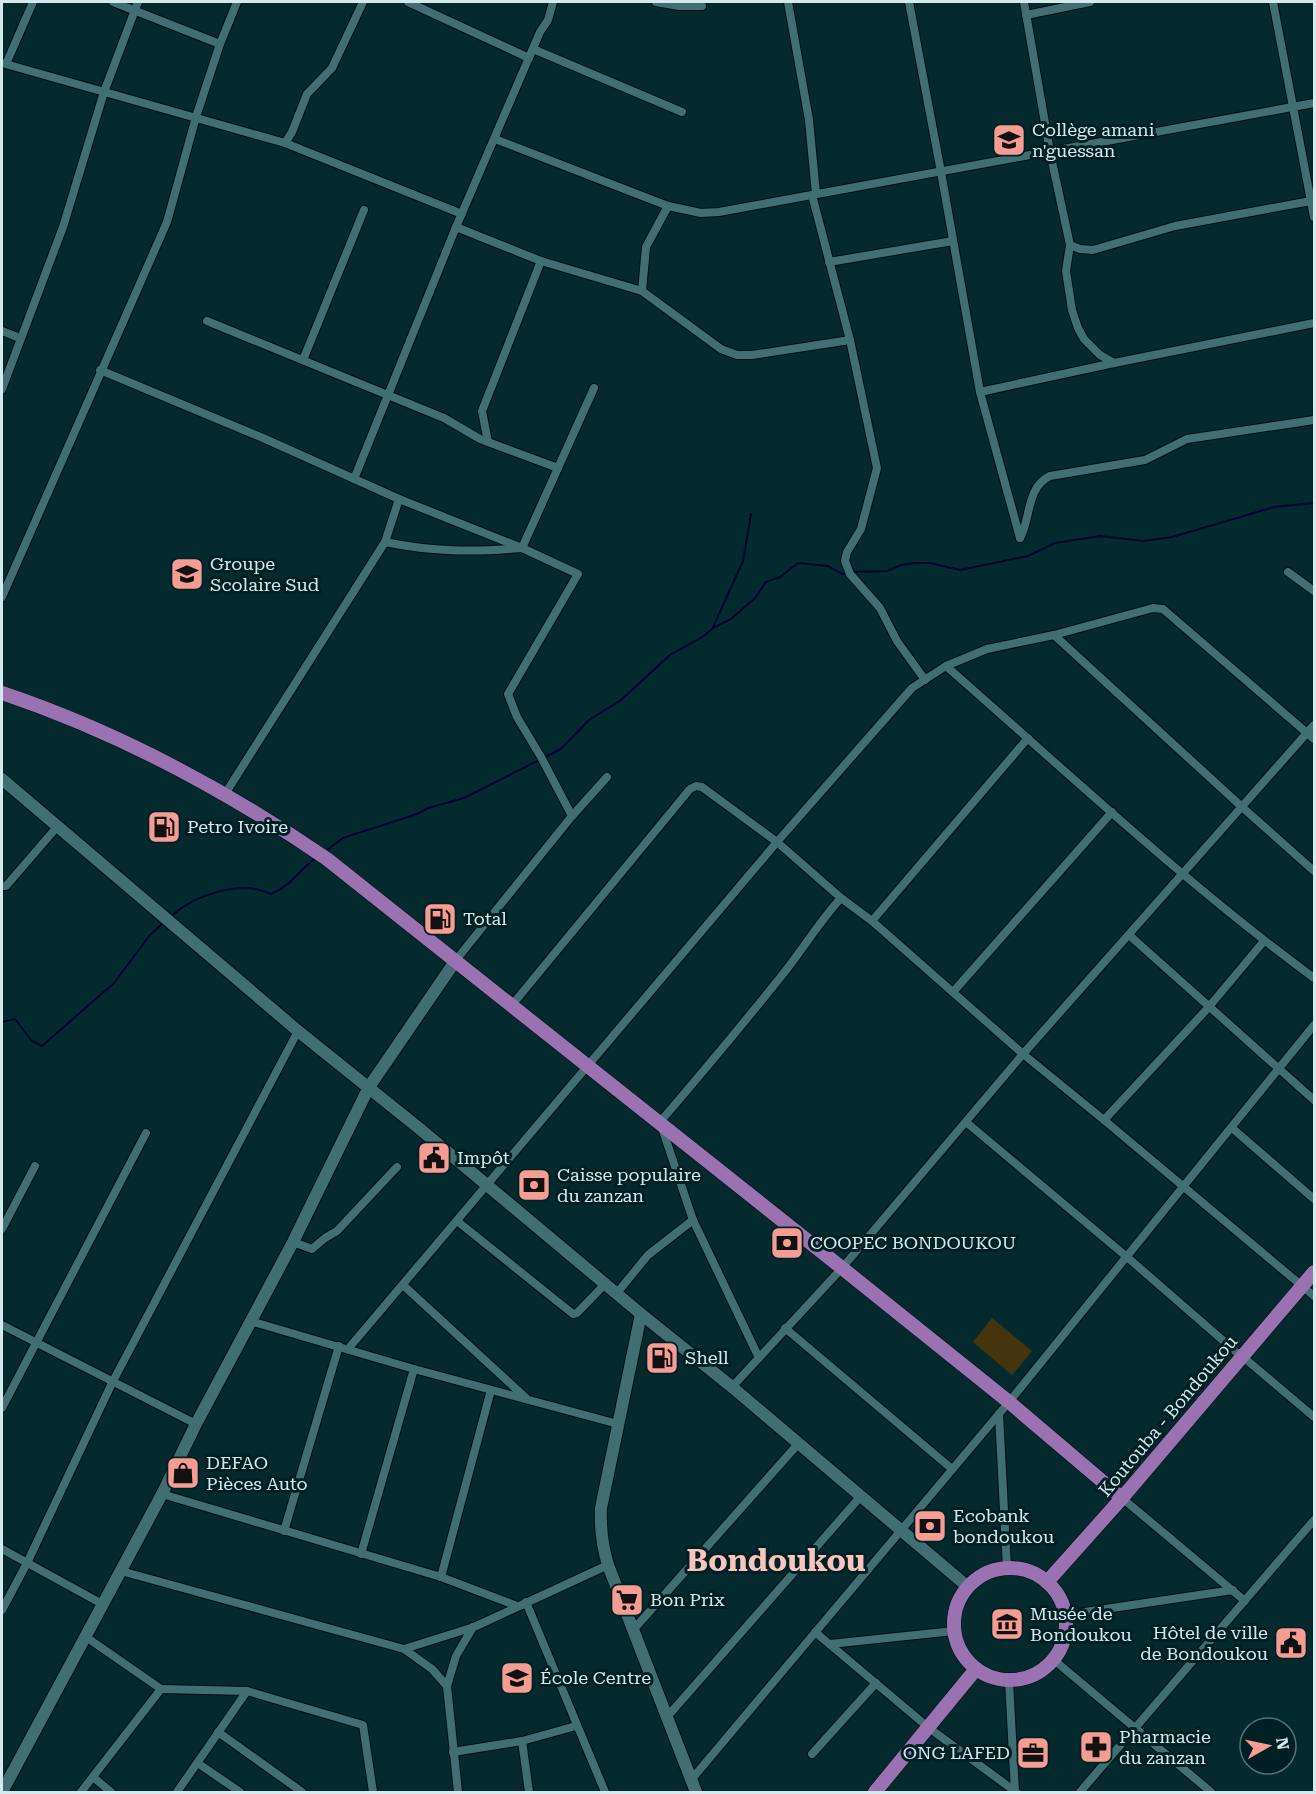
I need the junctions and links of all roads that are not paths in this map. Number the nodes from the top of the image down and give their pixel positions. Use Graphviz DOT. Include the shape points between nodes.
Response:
graph roads {
  1 [pos="33,2"];
  2 [pos="113,2"];
  3 [pos="237,2"];
  4 [pos="363,2"];
  5 [pos="408,2"];
  6 [pos="553,2"];
  7 [pos="656,2"];
  8 [pos="788,2"];
  9 [pos="909,2"];
  10 [pos="1024,2"];
  11 [pos="1090,2"];
  12 [pos="1273,2"];
  13 [pos="137,6"];
  14 [pos="702,6"];
  15 [pos="1026,15"];
  16 [pos="220,44"];
  17 [pos="533,49"];
  18 [pos="529,58"];
  19 [pos="4,63"];
  20 [pos="104,92"];
  21 [pos="1314,104"];
  22 [pos="1293,107"];
  23 [pos="682,112"];
  24 [pos="196,117"];
  25 [pos="495,139"];
  26 [pos="285,143"];
  27 [pos="1050,152"];
  28 [pos="941,172"];
  29 [pos="814,194"];
  30 [pos="1311,201"];
  31 [pos="668,206"];
  32 [pos="364,210"];
  33 [pos="462,214"];
  34 [pos="1314,217"];
  35 [pos="456,227"];
  36 [pos="953,241"];
  37 [pos="1070,245"];
  38 [pos="541,261"];
  39 [pos="829,262"];
  40 [pos="642,291"];
  41 [pos="207,321"];
  42 [pos="1314,322"];
  43 [pos="2,332"];
  44 [pos="20,338"];
  45 [pos="850,340"];
  46 [pos="303,360"];
  47 [pos="1114,363"];
  48 [pos="100,370"];
  49 [pos="594,388"];
  50 [pos="2,389"];
  51 [pos="980,392"];
  52 [pos="388,395"];
  53 [pos="1314,420"];
  54 [pos="488,442"];
  55 [pos="558,468"];
  56 [pos="354,478"];
  57 [pos="399,499"];
  58 [pos="385,542"];
  59 [pos="522,548"];
  60 [pos="1288,572"];
  61 [pos="1314,591"];
  62 [pos="2,597"];
  63 [pos="1054,635"];
  64 [pos="946,666"];
  65 [pos="925,680"];
  66 [pos="2,693"];
  67 [pos="1314,725"];
  68 [pos="1311,736"];
  69 [pos="1028,738"];
  70 [pos="608,777"];
  71 [pos="2,779"];
  72 [pos="225,794"];
  73 [pos="1242,807"];
  74 [pos="1112,812"];
  75 [pos="572,816"];
  76 [pos="57,827"];
  77 [pos="777,842"];
  78 [pos="1314,871"];
  79 [pos="1184,874"];
  80 [pos="2,886"];
  81 [pos="841,898"];
  82 [pos="872,921"];
  83 [pos="1129,935"];
  84 [pos="1264,941"];
  85 [pos="456,960"];
  86 [pos="1314,978"];
  87 [pos="953,992"];
  88 [pos="512,1005"];
  89 [pos="1208,1008"];
  90 [pos="1314,1025"];
  91 [pos="298,1032"];
  92 [pos="1023,1054"];
  93 [pos="588,1065"];
  94 [pos="1279,1068"];
  95 [pos="369,1087"];
  96 [pos="1314,1100"];
  97 [pos="1104,1120"];
  98 [pos="660,1122"];
  99 [pos="966,1122"];
  100 [pos="1232,1128"];
  101 [pos="146,1133"];
  102 [pos="35,1166"];
  103 [pos="397,1167"];
  104 [pos="485,1184"];
  105 [pos="1184,1187"];
  106 [pos="1314,1199"];
  107 [pos="693,1220"];
  108 [pos="457,1221"];
  109 [pos="2,1229"];
  110 [pos="293,1242"];
  111 [pos="1127,1257"];
  112 [pos="842,1268"];
  113 [pos="1314,1272"];
  114 [pos="606,1283"];
  115 [pos="403,1285"];
  116 [pos="1303,1286"];
  117 [pos="617,1293"];
  118 [pos="1314,1296"];
  119 [pos="641,1314"];
  120 [pos="250,1322"];
  121 [pos="2,1325"];
  122 [pos="785,1328"];
  123 [pos="35,1342"];
  124 [pos="344,1348"];
  125 [pos="1242,1356"];
  126 [pos="759,1358"];
  127 [pos="414,1369"];
  128 [pos="112,1383"];
  129 [pos="732,1387"];
  130 [pos="491,1390"];
  131 [pos="528,1400"];
  132 [pos="1009,1402"];
  133 [pos="2,1408"];
  134 [pos="999,1414"];
  135 [pos="1314,1417"];
  136 [pos="196,1424"];
  137 [pos="618,1424"];
  138 [pos="798,1444"];
  139 [pos="952,1469"];
  140 [pos="162,1494"];
  141 [pos="861,1496"];
  142 [pos="1122,1498"];
  143 [pos="1314,1520"];
  144 [pos="901,1529"];
  145 [pos="284,1531"];
  146 [pos="2,1549"];
  147 [pos="361,1554"];
  148 [pos="27,1563"];
  149 [pos="608,1565"];
  150 [pos="1007,1568"];
  151 [pos="121,1571"];
  152 [pos="441,1577"];
  153 [pos="1047,1582"];
  154 [pos="968,1587"];
  155 [pos="1233,1590"];
  156 [pos="1245,1600"];
  157 [pos="521,1604"];
  158 [pos="104,1605"];
  159 [pos="2,1610"];
  160 [pos="1065,1615"];
  161 [pos="474,1627"];
  162 [pos="634,1629"];
  163 [pos="954,1631"];
  164 [pos="815,1632"];
  165 [pos="86,1638"];
  166 [pos="830,1644"];
  167 [pos="404,1649"];
  168 [pos="1053,1660"];
  169 [pos="976,1669"];
  170 [pos="1010,1681"];
  171 [pos="876,1683"];
  172 [pos="447,1686"];
  173 [pos="161,1689"];
  174 [pos="247,1691"];
  175 [pos="667,1717"];
  176 [pos="576,1726"];
  177 [pos="929,1728"];
  178 [pos="1135,1728"];
  179 [pos="218,1732"];
  180 [pos="522,1740"];
  181 [pos="453,1752"];
  182 [pos="812,1754"];
  183 [pos="199,1764"];
  184 [pos="93,1778"];
  185 [pos="691,1779"];
  186 [pos="2,1792"];
  187 [pos="81,1792"];
  188 [pos="111,1792"];
  189 [pos="177,1792"];
  190 [pos="240,1792"];
  191 [pos="302,1792"];
  192 [pos="373,1792"];
  193 [pos="458,1792"];
  194 [pos="529,1792"];
  195 [pos="604,1792"];
  196 [pos="696,1792"];
  197 [pos="874,1792"];
  198 [pos="1016,1792"];
  199 [pos="1080,1792"];
  200 [pos="1211,1792"];
  1 -- 19 [label="street"];
  2 -- 13 [label="street"];
  3 -- 16 [label="street"];
  4 -- 26 [label="street" via="332,68 307,94"];
  5 -- 18 [label="street"];
  6 -- 17 [label="street"];
  7 -- 14 [label="street"];
  8 -- 29 [label="street" via="809,120"];
  9 -- 28 [label="street"];
  10 -- 15 [label="street"];
  11 -- 15 [label="street"];
  12 -- 22 [label="street"];
  13 -- 16 [label="street"];
  13 -- 20 [label="street"];
  15 -- 27 [label="street"];
  16 -- 24 [label="street"];
  17 -- 18 [label="street"];
  17 -- 23 [label="street"];
  18 -- 25 [label="street"];
  19 -- 20 [label="street"];
  20 -- 24 [label="street"];
  20 -- 44 [label="street" via="63,227"];
  21 -- 22 [label="street"];
  22 -- 27 [label="street"];
  22 -- 30 [label="street"];
  24 -- 26 [label="street"];
  24 -- 48 [label="street" via="170,215"];
  25 -- 31 [label="street"];
  25 -- 33 [label="street"];
  26 -- 33 [label="street"];
  27 -- 28 [label="street"];
  27 -- 37 [label="street"];
  28 -- 29 [label="street"];
  28 -- 36 [label="street"];
  29 -- 31 [label="street" via="701,213"];
  29 -- 39 [label="street"];
  30 -- 34 [label="street"];
  30 -- 37 [label="street" via="1186,224 1093,250"];
  31 -- 40 [label="street" via="646,247"];
  32 -- 46 [label="street"];
  33 -- 35 [label="street"];
  35 -- 38 [label="street"];
  35 -- 52 [label="street"];
  36 -- 39 [label="street"];
  36 -- 51 [label="street"];
  37 -- 47 [label="street" via="1066,271 1078,328 1092,348"];
  38 -- 40 [label="street"];
  38 -- 54 [label="street" via="482,411"];
  39 -- 45 [label="street"];
  40 -- 45 [label="street" via="721,349 737,355"];
  41 -- 46 [label="street"];
  42 -- 47 [label="street"];
  43 -- 44 [label="street"];
  44 -- 50 [label="street"];
  45 -- 65 [label="street" via="877,473 861,530 845,561 850,574 880,608 897,641"];
  46 -- 52 [label="street"];
  47 -- 51 [label="street"];
  48 -- 56 [label="street"];
  48 -- 62 [label="street"];
  49 -- 55 [label="street"];
  51 -- 53 [label="street" via="1020,538 1036,487 1050,476 1145,460 1187,439"];
  52 -- 54 [label="street" via="444,418"];
  52 -- 56 [label="street"];
  54 -- 55 [label="street"];
  55 -- 59 [label="street"];
  56 -- 57 [label="street"];
  57 -- 58 [label="street"];
  57 -- 59 [label="street"];
  58 -- 59 [label="street" via="441,551"];
  58 -- 72 [label="street"];
  59 -- 75 [label="street" via="578,574 508,693 517,717"];
  60 -- 61 [label="street"];
  63 -- 64 [label="street" via="987,649"];
  63 -- 68 [label="street" via="1153,608 1163,609"];
  63 -- 73 [label="street"];
  64 -- 65 [label="street"];
  64 -- 69 [label="street"];
  65 -- 77 [label="street" via="912,688"];
  66 -- 72 [label="main road" via="118,740"];
  67 -- 68 [label="street"];
  68 -- 73 [label="street"];
  69 -- 74 [label="street"];
  69 -- 82 [label="street"];
  70 -- 75 [label="street"];
  71 -- 76 [label="street"];
  72 -- 85 [label="main road" via="327,859"];
  73 -- 78 [label="street"];
  73 -- 79 [label="street"];
  74 -- 79 [label="street"];
  74 -- 87 [label="street"];
  75 -- 85 [label="street"];
  76 -- 80 [label="street"];
  76 -- 91 [label="street"];
  77 -- 81 [label="street"];
  77 -- 88 [label="street" via="702,787 690,789"];
  77 -- 93 [label="street"];
  79 -- 83 [label="street"];
  79 -- 84 [label="street"];
  81 -- 82 [label="street"];
  81 -- 98 [label="street" via="726,1046"];
  82 -- 87 [label="street"];
  83 -- 89 [label="street"];
  83 -- 92 [label="street"];
  84 -- 86 [label="street"];
  84 -- 89 [label="street"];
  85 -- 88 [label="main road"];
  85 -- 95 [label="street"];
  87 -- 92 [label="street"];
  88 -- 93 [label="main road"];
  89 -- 94 [label="street"];
  89 -- 97 [label="street"];
  90 -- 94 [label="street"];
  91 -- 95 [label="street"];
  91 -- 128 [label="street"];
  92 -- 97 [label="street"];
  92 -- 99 [label="street"];
  93 -- 98 [label="main road"];
  93 -- 104 [label="street"];
  94 -- 96 [label="street"];
  94 -- 100 [label="street"];
  95 -- 104 [label="street"];
  95 -- 110 [label="street"];
  97 -- 105 [label="street"];
  98 -- 107 [label="street"];
  98 -- 112 [label="main road"];
  99 -- 111 [label="street"];
  99 -- 112 [label="street"];
  100 -- 105 [label="street"];
  100 -- 106 [label="street"];
  101 -- 123 [label="street"];
  102 -- 109 [label="street"];
  103 -- 110 [label="street" via="337,1232 312,1249"];
  104 -- 108 [label="street"];
  104 -- 114 [label="street"];
  105 -- 111 [label="street"];
  105 -- 116 [label="street"];
  107 -- 117 [label="street" via="648,1255"];
  107 -- 126 [label="street"];
  108 -- 114 [label="street" via="573,1314"];
  108 -- 115 [label="street"];
  110 -- 120 [label="street"];
  111 -- 125 [label="street"];
  111 -- 132 [label="street"];
  112 -- 122 [label="street"];
  112 -- 132 [label="main road"];
  113 -- 116 [label="main road, Koutouba - Bondoukou"];
  114 -- 117 [label="street"];
  115 -- 124 [label="street"];
  115 -- 131 [label="street"];
  116 -- 118 [label="street"];
  116 -- 125 [label="main road, Koutouba - Bondoukou"];
  117 -- 119 [label="street"];
  119 -- 129 [label="street"];
  119 -- 137 [label="street"];
  120 -- 124 [label="street"];
  120 -- 136 [label="street"];
  121 -- 123 [label="street"];
  122 -- 126 [label="street"];
  122 -- 139 [label="street"];
  123 -- 128 [label="street"];
  123 -- 133 [label="street"];
  124 -- 127 [label="street"];
  124 -- 145 [label="street"];
  125 -- 135 [label="street"];
  125 -- 142 [label="main road, Koutouba - Bondoukou"];
  126 -- 129 [label="street"];
  127 -- 130 [label="street"];
  127 -- 147 [label="street"];
  128 -- 136 [label="street"];
  128 -- 148 [label="street"];
  129 -- 138 [label="street"];
  130 -- 131 [label="street"];
  130 -- 152 [label="street"];
  131 -- 137 [label="street"];
  132 -- 134 [label="street"];
  132 -- 142 [label="main road"];
  134 -- 139 [label="street"];
  134 -- 150 [label="street"];
  136 -- 140 [label="street"];
  137 -- 149 [label="street" via="601,1508 602,1547"];
  138 -- 141 [label="street"];
  138 -- 162 [label="street"];
  139 -- 144 [label="street"];
  140 -- 145 [label="street"];
  140 -- 151 [label="street"];
  141 -- 144 [label="street"];
  141 -- 175 [label="street"];
  142 -- 153 [label="main road, Koutouba - Bondoukou"];
  142 -- 155 [label="street"];
  143 -- 156 [label="street"];
  144 -- 154 [label="street"];
  144 -- 164 [label="street"];
  145 -- 147 [label="street"];
  146 -- 148 [label="street"];
  147 -- 152 [label="street"];
  148 -- 158 [label="street"];
  148 -- 159 [label="street"];
  149 -- 157 [label="street"];
  149 -- 162 [label="street"];
  150 -- 153 [label="main road" via="1028,1571"];
  150 -- 154 [label="main road" via="986,1574"];
  151 -- 158 [label="street"];
  151 -- 167 [label="street"];
  152 -- 157 [label="street"];
  153 -- 160 [label="main road" via="1059,1597"];
  154 -- 163 [label="main road" via="957,1608"];
  155 -- 156 [label="street"];
  155 -- 160 [label="street"];
  156 -- 178 [label="street"];
  157 -- 161 [label="street"];
  157 -- 176 [label="street"];
  158 -- 165 [label="street"];
  160 -- 168 [label="main road" via="1064,1639"];
  161 -- 167 [label="street"];
  161 -- 172 [label="street" via="456,1656"];
  162 -- 175 [label="street"];
  163 -- 166 [label="street"];
  163 -- 169 [label="main road" via="962,1652"];
  164 -- 166 [label="street"];
  164 -- 185 [label="street"];
  165 -- 173 [label="street"];
  165 -- 186 [label="street"];
  166 -- 171 [label="street"];
  167 -- 172 [label="street" via="432,1669"];
  168 -- 170 [label="main road" via="1034,1675"];
  168 -- 178 [label="street"];
  169 -- 170 [label="main road" via="992,1678"];
  169 -- 177 [label="main road"];
  170 -- 198 [label="street"];
  171 -- 177 [label="street"];
  171 -- 182 [label="street"];
  172 -- 181 [label="street"];
  173 -- 174 [label="street"];
  173 -- 184 [label="street"];
  174 -- 179 [label="street"];
  174 -- 192 [label="street" via="363,1725"];
  175 -- 185 [label="street"];
  176 -- 180 [label="street"];
  176 -- 195 [label="street"];
  177 -- 197 [label="main road"];
  177 -- 198 [label="street"];
  178 -- 199 [label="street"];
  178 -- 200 [label="street"];
  179 -- 183 [label="street"];
  179 -- 191 [label="street"];
  180 -- 181 [label="street"];
  180 -- 194 [label="street"];
  181 -- 193 [label="street"];
  183 -- 189 [label="street"];
  183 -- 190 [label="street"];
  184 -- 187 [label="street"];
  184 -- 188 [label="street"];
  185 -- 196 [label="street"];
}
